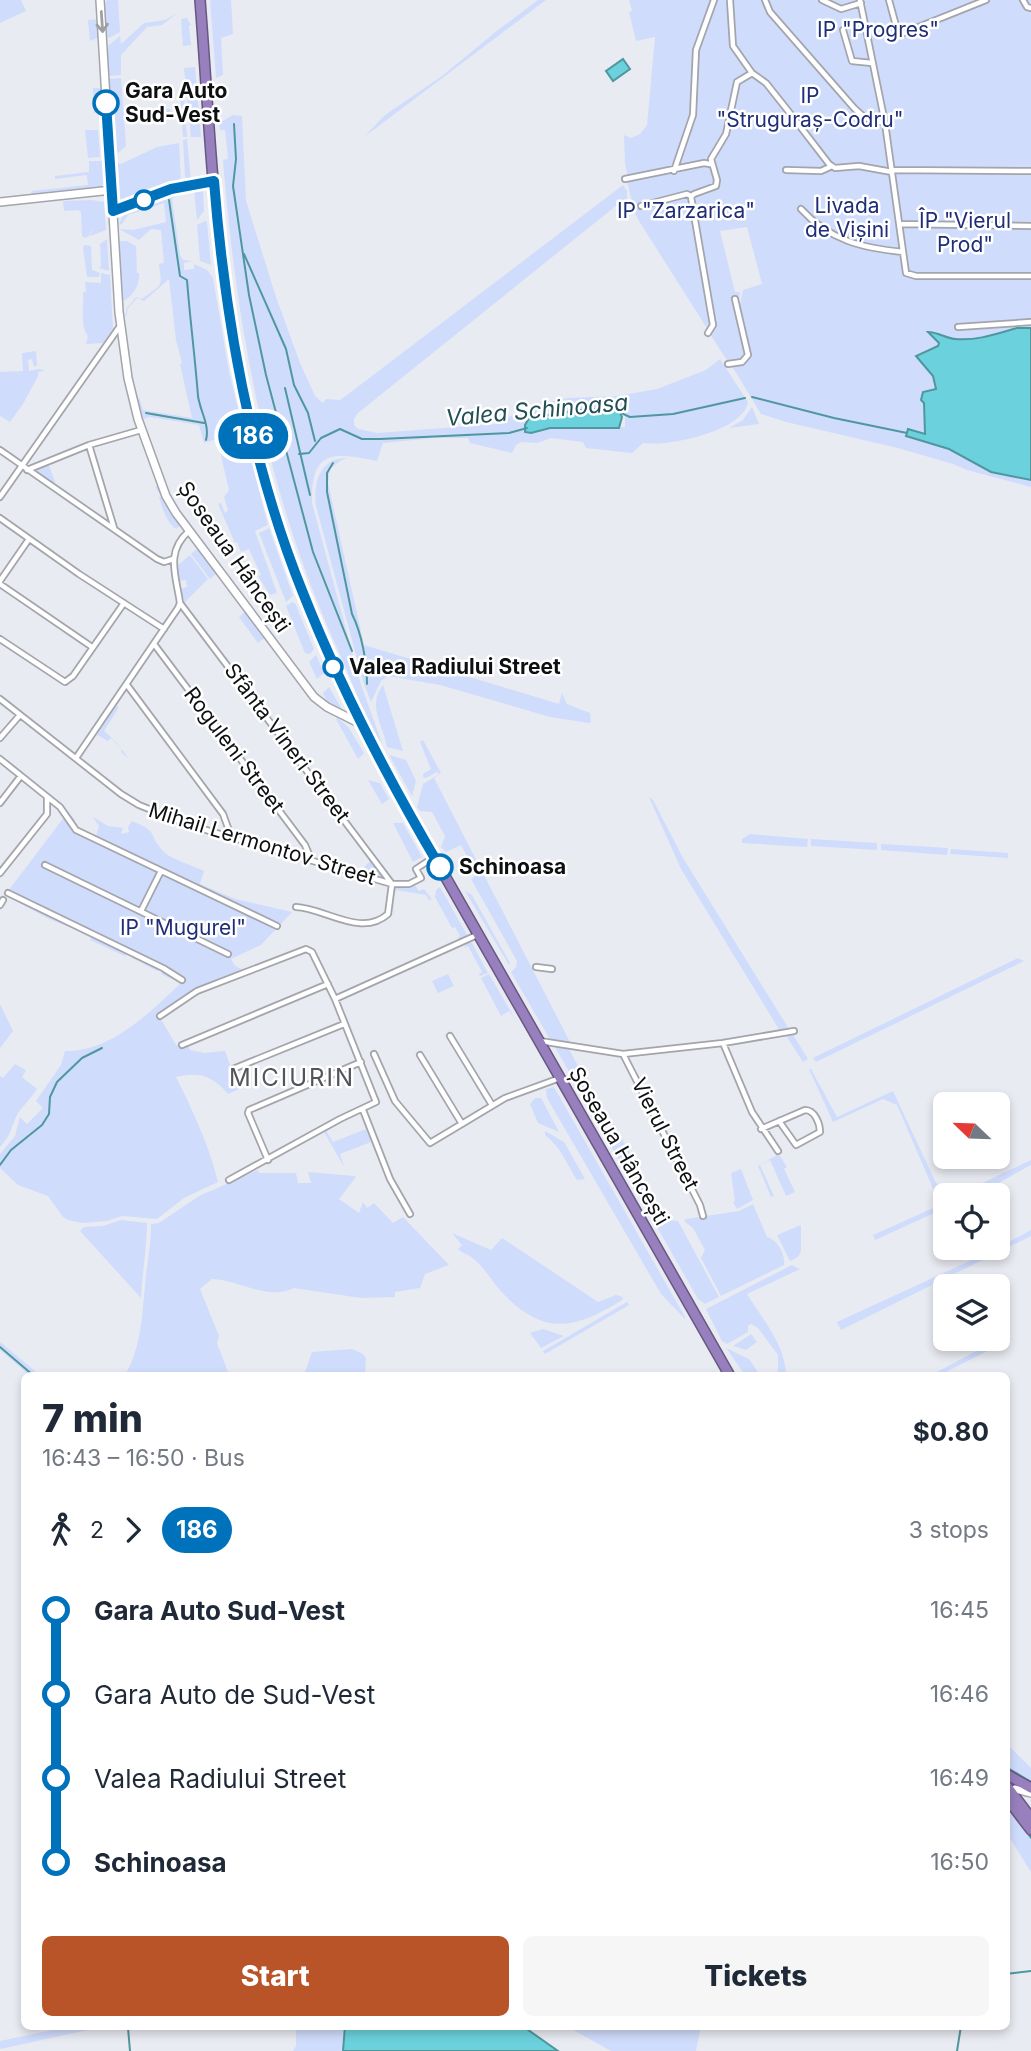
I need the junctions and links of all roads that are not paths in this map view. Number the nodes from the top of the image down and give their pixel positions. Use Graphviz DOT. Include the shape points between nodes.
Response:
graph roads {
  1 [pos="100,0"];
  2 [pos="200,0"];
  3 [pos="714,0"];
  4 [pos="730,0"];
  5 [pos="765,0"];
  6 [pos="822,0"];
  7 [pos="889,0"];
  8 [pos="986,0"];
  9 [pos="1023,0"];
  10 [pos="861,1"];
  11 [pos="1031,8"];
  12 [pos="844,30"];
  13 [pos="872,63"];
  14 [pos="752,73"];
  15 [pos="884,123"];
  16 [pos="711,164"];
  17 [pos="832,166"];
  18 [pos="786,170"];
  19 [pos="674,171"];
  20 [pos="892,171"];
  21 [pos="1031,171"];
  22 [pos="625,180"];
  23 [pos="214,181"];
  24 [pos="112,190"];
  25 [pos="691,197"];
  26 [pos="0,202"];
  27 [pos="641,206"];
  28 [pos="801,209"];
  29 [pos="113,211"];
  30 [pos="900,224"];
  31 [pos="1031,226"];
  32 [pos="903,252"];
  33 [pos="1031,276"];
  34 [pos="735,299"];
  35 [pos="1031,322"];
  36 [pos="120,325"];
  37 [pos="958,327"];
  38 [pos="708,333"];
  39 [pos="728,364"];
  40 [pos="141,430"];
  41 [pos="89,445"];
  42 [pos="0,450"];
  43 [pos="21,466"];
  44 [pos="27,470"];
  45 [pos="0,497"];
  46 [pos="0,519"];
  47 [pos="115,530"];
  48 [pos="189,531"];
  49 [pos="29,539"];
  50 [pos="173,559"];
  51 [pos="0,583"];
  52 [pos="124,603"];
  53 [pos="180,603"];
  54 [pos="164,629"];
  55 [pos="0,639"];
  56 [pos="154,644"];
  57 [pos="92,648"];
  58 [pos="127,685"];
  59 [pos="0,699"];
  60 [pos="20,715"];
  61 [pos="361,724"];
  62 [pos="0,738"];
  63 [pos="76,758"];
  64 [pos="0,759"];
  65 [pos="20,777"];
  66 [pos="47,797"];
  67 [pos="0,803"];
  68 [pos="231,836"];
  69 [pos="434,857"];
  70 [pos="311,859"];
  71 [pos="45,865"];
  72 [pos="161,871"];
  73 [pos="0,873"];
  74 [pos="392,884"];
  75 [pos="8,893"];
  76 [pos="296,907"];
  77 [pos="141,911"];
  78 [pos="278,926"];
  79 [pos="478,934"];
  80 [pos="228,954"];
  81 [pos="536,967"];
  82 [pos="552,969"];
  83 [pos="182,980"];
  84 [pos="328,984"];
  85 [pos="335,999"];
  86 [pos="160,1016"];
  87 [pos="344,1024"];
  88 [pos="794,1031"];
  89 [pos="450,1036"];
  90 [pos="539,1041"];
  91 [pos="723,1044"];
  92 [pos="182,1045"];
  93 [pos="374,1054"];
  94 [pos="623,1054"];
  95 [pos="420,1055"];
  96 [pos="361,1062"];
  97 [pos="233,1069"];
  98 [pos="561,1078"];
  99 [pos="492,1105"];
  100 [pos="363,1110"];
  101 [pos="779,1121"];
  102 [pos="462,1124"];
  103 [pos="761,1129"];
  104 [pos="778,1151"];
  105 [pos="268,1160"];
  106 [pos="229,1180"];
  107 [pos="410,1214"];
  108 [pos="703,1216"];
  109 [pos="728,1372"];
  110 [pos="1010,1777"];
  111 [pos="1010,1793"];
  112 [pos="1031,1793"];
  113 [pos="1010,1794"];
  114 [pos="1010,1795"];
  115 [pos="1031,1818"];
  116 [pos="1031,1828"];
  1 -- 24 [label="street, Șoseaua Hâncești, one-way"];
  2 -- 23 [label="highway, Șoseaua Hâncești"];
  3 -- 19 [label="street" via="696,50 693,114"];
  4 -- 14 [label="street" via="732,43"];
  5 -- 15 [label="street" via="770,12 854,108 865,118"];
  6 -- 10 [label="street" via="841,9"];
  7 -- 8 [label="street" via="901,34"];
  9 -- 11 [label="street"];
  10 -- 13 [label="street"];
  12 -- 13 [label="street" via="852,61"];
  13 -- 15 [label="street"];
  14 -- 16 [label="street" via="737,82 726,134"];
  14 -- 17 [label="street" via="766,83"];
  15 -- 20 [label="street"];
  16 -- 19 [label="street"];
  16 -- 25 [label="street" via="716,186"];
  17 -- 18 [label="street" via="821,171"];
  17 -- 20 [label="street"];
  19 -- 22 [label="street"];
  20 -- 21 [label="street"];
  20 -- 30 [label="street"];
  23 -- 29 [label="street" via="171,189"];
  23 -- 61 [label="highway, Șoseaua Hâncești" via="230,322 263,473 302,593"];
  24 -- 26 [label="street"];
  24 -- 29 [label="street, Șoseaua Hâncești"];
  25 -- 27 [label="street" via="687,194"];
  25 -- 38 [label="street" via="713,326"];
  28 -- 32 [label="street" via="842,240"];
  29 -- 36 [label="street, Șoseaua Hâncești"];
  30 -- 31 [label="street"];
  30 -- 32 [label="street"];
  32 -- 33 [label="street" via="906,273 916,276"];
  34 -- 39 [label="street" via="748,354 742,362"];
  35 -- 37 [label="street"];
  36 -- 40 [label="street, Șoseaua Hâncești"];
  36 -- 43 [label="street"];
  40 -- 41 [label="street"];
  40 -- 48 [label="street, Șoseaua Hâncești" via="166,496"];
  41 -- 44 [label="street"];
  41 -- 47 [label="street"];
  42 -- 43 [label="street"];
  43 -- 44 [label="street"];
  43 -- 45 [label="street"];
  44 -- 47 [label="street"];
  46 -- 49 [label="street"];
  47 -- 50 [label="street" via="157,559"];
  48 -- 50 [label="street" via="177,544"];
  48 -- 61 [label="street, Șoseaua Hâncești" via="314,697"];
  49 -- 51 [label="street"];
  49 -- 52 [label="street"];
  50 -- 53 [label="street"];
  51 -- 57 [label="street"];
  52 -- 54 [label="street"];
  52 -- 57 [label="street"];
  53 -- 54 [label="street"];
  53 -- 74 [label="street, Sfânta Vineri Street"];
  54 -- 56 [label="street"];
  55 -- 57 [label="street" via="65,682"];
  56 -- 58 [label="street"];
  56 -- 70 [label="street, Roguleni Street"];
  58 -- 63 [label="street"];
  58 -- 68 [label="street" via="223,814"];
  59 -- 60 [label="street, Mihail Lermontov Street"];
  60 -- 62 [label="street"];
  60 -- 63 [label="street, Mihail Lermontov Street"];
  61 -- 69 [label="highway, Șoseaua Hâncești"];
  63 -- 68 [label="street, Mihail Lermontov Street" via="139,805"];
  64 -- 65 [label="street"];
  65 -- 66 [label="street"];
  65 -- 67 [label="street"];
  66 -- 72 [label="street" via="76,830"];
  66 -- 73 [label="street" via="47,814"];
  68 -- 70 [label="street, Mihail Lermontov Street"];
  69 -- 74 [label="street, Mihail Lermontov Street" via="416,869 421,878"];
  69 -- 79 [label="highway, Șoseaua Hâncești"];
  70 -- 74 [label="street, Mihail Lermontov Street"];
  71 -- 77 [label="street"];
  72 -- 77 [label="street"];
  72 -- 78 [label="street"];
  74 -- 76 [label="street, Mihail Lermontov Street" via="388,914 370,923 348,922"];
  75 -- 83 [label="street"];
  77 -- 80 [label="street"];
  79 -- 85 [label="street"];
  79 -- 90 [label="highway, Șoseaua Hâncești"];
  81 -- 82 [label="street"];
  84 -- 85 [label="street"];
  84 -- 86 [label="street" via="312,953 302,950 223,979"];
  84 -- 92 [label="street"];
  85 -- 87 [label="street"];
  87 -- 96 [label="street"];
  87 -- 97 [label="street"];
  88 -- 91 [label="street, Vierul Street"];
  89 -- 99 [label="street"];
  90 -- 94 [label="street, Vierul Street"];
  90 -- 98 [label="highway, Șoseaua Hâncești"];
  91 -- 94 [label="street, Vierul Street"];
  91 -- 103 [label="street"];
  93 -- 102 [label="street" via="398,1107 430,1143"];
  94 -- 108 [label="street, Vierul Street"];
  95 -- 102 [label="street"];
  96 -- 100 [label="street" via="376,1102"];
  96 -- 105 [label="street" via="248,1112"];
  98 -- 99 [label="street"];
  98 -- 109 [label="highway, Șoseaua Hâncești"];
  99 -- 102 [label="street"];
  100 -- 105 [label="street"];
  100 -- 107 [label="street" via="390,1179"];
  101 -- 101 [label="street" via="811,1111 820,1132 796,1145"];
  101 -- 103 [label="street"];
  103 -- 104 [label="street"];
  105 -- 106 [label="street"];
  110 -- 112 [label="highway"];
  111 -- 112 [label="street"];
  113 -- 115 [label="highway"];
  114 -- 116 [label="highway"];
}
